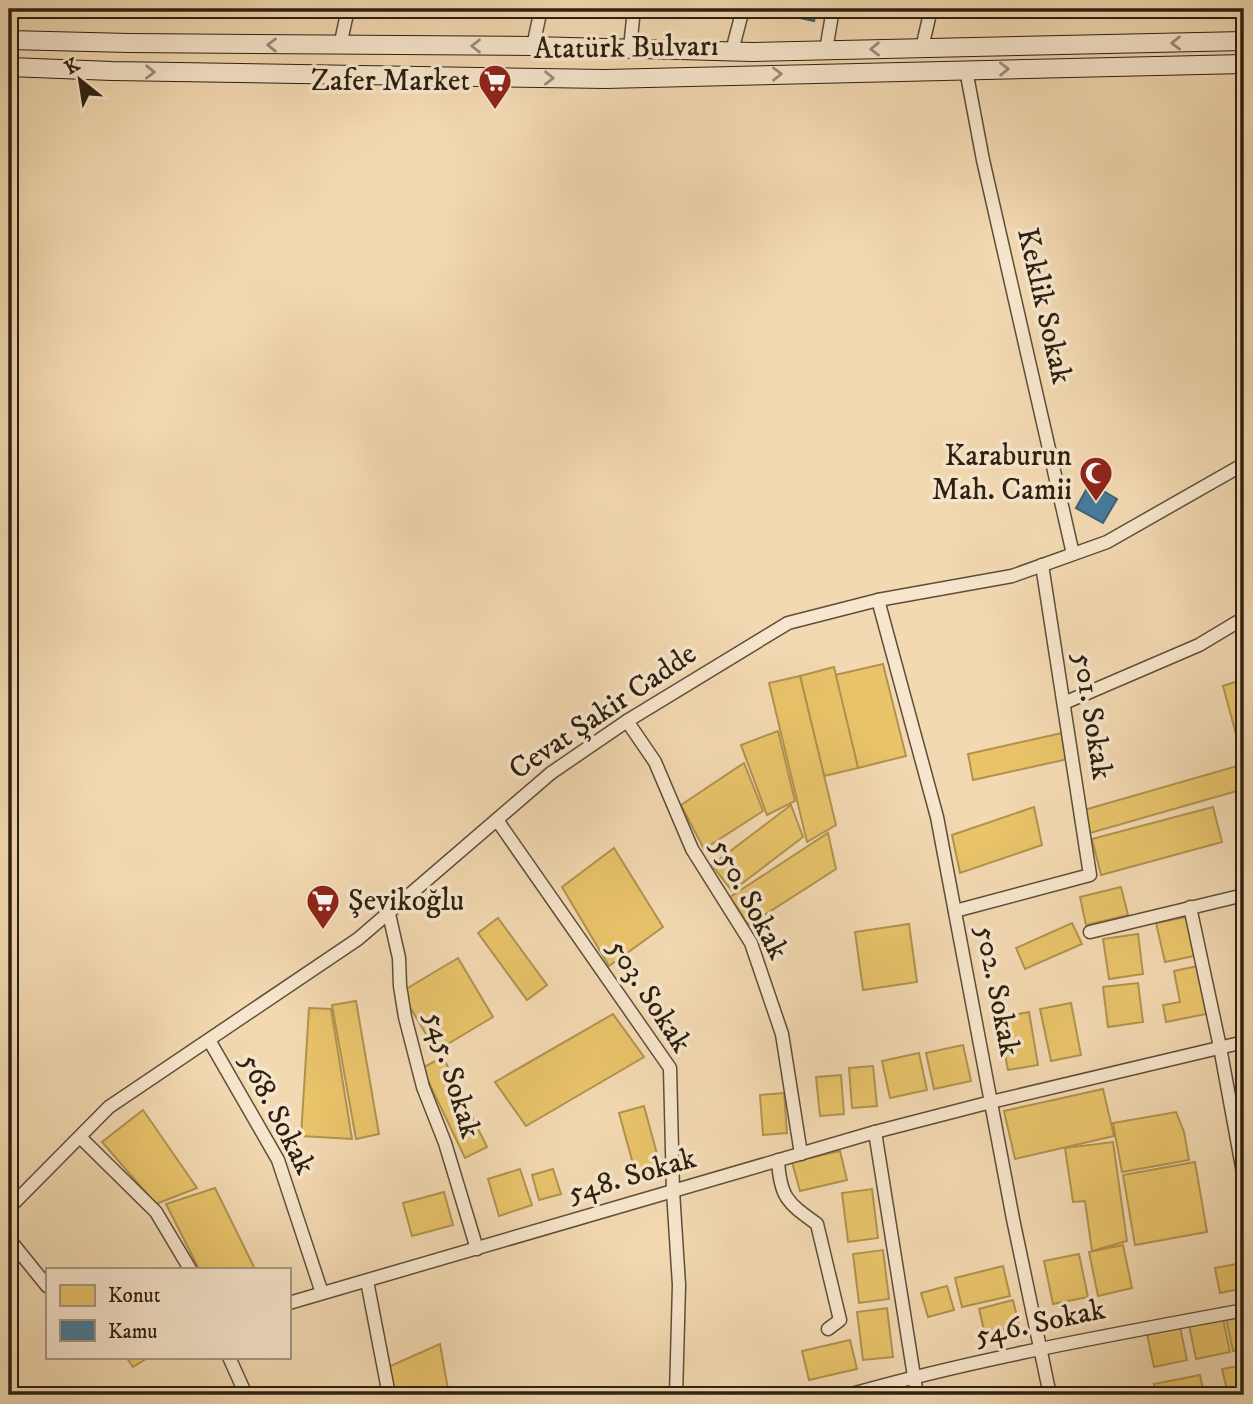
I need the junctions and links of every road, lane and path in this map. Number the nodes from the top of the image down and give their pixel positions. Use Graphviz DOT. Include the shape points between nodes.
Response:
graph roads {
  1 [pos="348,9"];
  2 [pos="541,9"];
  3 [pos="634,9"];
  4 [pos="743,9"];
  5 [pos="833,9"];
  6 [pos="931,9"];
  7 [pos="9,40"];
  8 [pos="1244,41"];
  9 [pos="340,46"];
  10 [pos="533,46"];
  11 [pos="630,48"];
  12 [pos="922,48"];
  13 [pos="826,50"];
  14 [pos="732,51"];
  15 [pos="1244,64"];
  16 [pos="9,67"];
  17 [pos="966,70"];
  18 [pos="1244,464"];
  19 [pos="1073,554"];
  20 [pos="1042,565"];
  21 [pos="878,600"];
  22 [pos="1244,618"];
  23 [pos="1063,703"];
  24 [pos="627,721"];
  25 [pos="497,820"];
  26 [pos="1244,895"];
  27 [pos="1190,907"];
  28 [pos="955,911"];
  29 [pos="389,914"];
  30 [pos="1090,932"];
  31 [pos="209,1040"];
  32 [pos="1244,1042"];
  33 [pos="1220,1047"];
  34 [pos="991,1102"];
  35 [pos="875,1132"];
  36 [pos="80,1137"];
  37 [pos="801,1154"];
  38 [pos="778,1160"];
  39 [pos="1244,1178"];
  40 [pos="673,1191"];
  41 [pos="9,1208"];
  42 [pos="9,1239"];
  43 [pos="477,1249"];
  44 [pos="189,1268"];
  45 [pos="367,1281"];
  46 [pos="46,1285"];
  47 [pos="322,1293"];
  48 [pos="290,1303"];
  49 [pos="1244,1310"];
  50 [pos="828,1329"];
  51 [pos="1040,1348"];
  52 [pos="229,1358"];
  53 [pos="914,1376"];
  54 [pos="246,1395"];
  55 [pos="389,1395"];
  56 [pos="676,1395"];
  57 [pos="848,1395"];
  58 [pos="917,1395"];
  59 [pos="1050,1395"];
  1 -- 9 [label="street"];
  2 -- 10 [label="street"];
  3 -- 11 [label="street"];
  4 -- 14 [label="street"];
  5 -- 13 [label="street"];
  6 -- 12 [label="street"];
  9 -- 7 [label="main road, Atatürk Bulvarı, one-way"];
  8 -- 12 [label="main road, Atatürk Bulvarı, one-way"];
  10 -- 9 [label="main road, Atatürk Bulvarı, one-way"];
  10 -- 11 [label="main road, Atatürk Bulvarı"];
  11 -- 14 [label="main road, Atatürk Bulvarı"];
  12 -- 13 [label="main road, Atatürk Bulvarı, one-way"];
  13 -- 14 [label="main road, Atatürk Bulvarı"];
  17 -- 15 [label="main road, Atatürk Bulvarı, one-way"];
  16 -- 17 [label="main road, Atatürk Bulvarı, one-way" via="605,79"];
  17 -- 19 [label="street, Keklik Sokak"];
  18 -- 19 [label="street, Cevat Şakir Cadde" via="1107,542"];
  19 -- 20 [label="street, Cevat Şakir Cadde"];
  20 -- 21 [label="street, Cevat Şakir Cadde" via="1012,576"];
  20 -- 23 [label="street, 501. Sokak"];
  21 -- 24 [label="street, Cevat Şakir Cadde" via="788,623"];
  21 -- 28 [label="street, 502. Sokak" via="937,817"];
  22 -- 23 [label="street" via="1199,645"];
  23 -- 28 [label="street, 501. Sokak" via="1090,875"];
  24 -- 25 [label="street, Cevat Şakir Cadde" via="551,773"];
  24 -- 37 [label="street, 550. Sokak" via="655,762 692,849 751,943 782,1034"];
  25 -- 29 [label="street, Cevat Şakir Cadde"];
  25 -- 40 [label="street, 503. Sokak" via="670,1068"];
  26 -- 27 [label="street"];
  27 -- 30 [label="street"];
  27 -- 33 [label="street"];
  28 -- 34 [label="street, 502. Sokak"];
  29 -- 31 [label="street, Cevat Şakir Cadde"];
  29 -- 43 [label="street, 545. Sokak" via="405,1017 423,1087"];
  31 -- 36 [label="street, Cevat Şakir Cadde" via="109,1107"];
  31 -- 47 [label="street, 568. Sokak" via="278,1160"];
  32 -- 33 [label="street, 548. Sokak"];
  33 -- 34 [label="street, 548. Sokak"];
  33 -- 39 [label="street"];
  34 -- 35 [label="street, 548. Sokak"];
  34 -- 51 [label="street, 502. Sokak"];
  35 -- 37 [label="street, 548. Sokak"];
  35 -- 53 [label="street"];
  36 -- 41 [label="street, Cevat Şakir Cadde"];
  36 -- 44 [label="street" via="156,1212"];
  37 -- 38 [label="street, 548. Sokak"];
  38 -- 40 [label="street, 548. Sokak"];
  38 -- 50 [label="street" via="779,1187 794,1207 817,1224 840,1320"];
  40 -- 43 [label="street, 548. Sokak"];
  40 -- 56 [label="street, 503. Sokak" via="679,1285"];
  42 -- 46 [label="street"];
  43 -- 45 [label="street, 548. Sokak"];
  45 -- 47 [label="street, 548. Sokak"];
  45 -- 55 [label="street"];
  47 -- 48 [label="street, 548. Sokak"];
  49 -- 51 [label="street, 546. Sokak"];
  51 -- 53 [label="street, 546. Sokak"];
  51 -- 59 [label="street, 502. Sokak"];
  52 -- 54 [label="street"];
  53 -- 57 [label="street, 546. Sokak"];
  53 -- 58 [label="street"];
}
